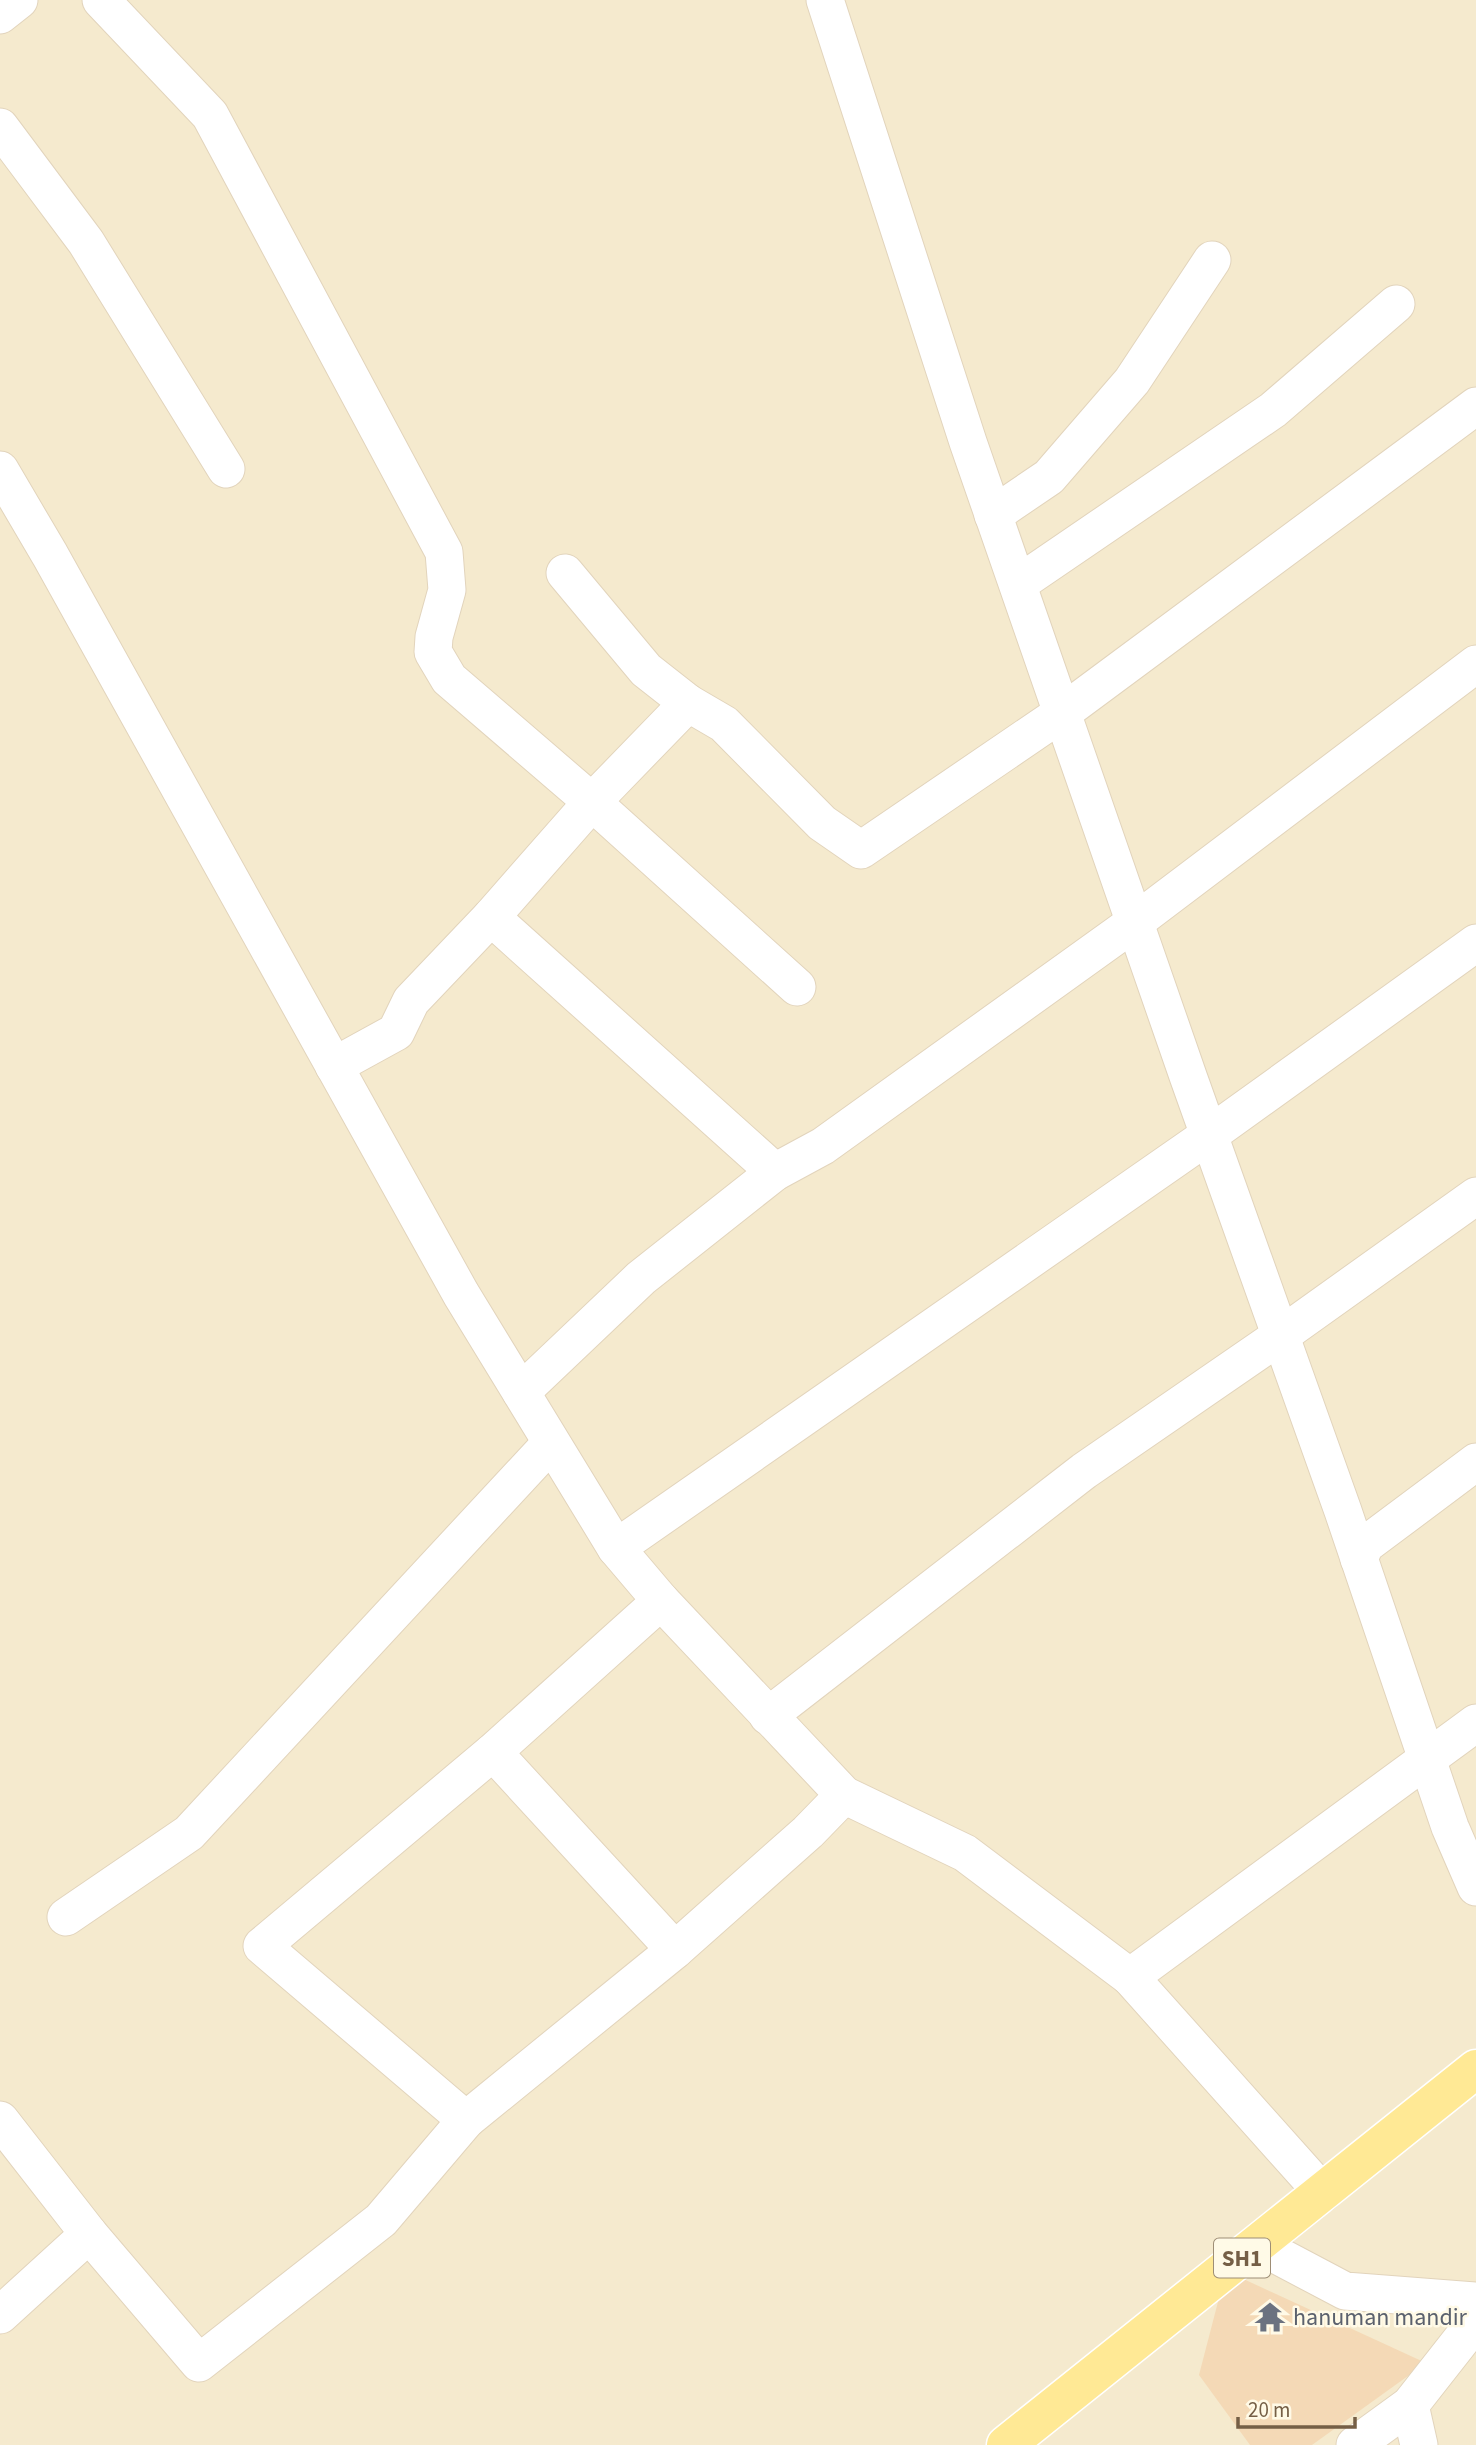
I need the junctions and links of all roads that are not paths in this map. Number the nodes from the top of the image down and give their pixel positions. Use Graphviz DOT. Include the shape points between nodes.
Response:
graph roads {
  1 [pos="19,0"];
  2 [pos="101,0"];
  3 [pos="825,0"];
  4 [pos="0,15"];
  5 [pos="0,127"];
  6 [pos="1212,260"];
  7 [pos="1396,304"];
  8 [pos="1476,406"];
  9 [pos="226,469"];
  10 [pos="0,471"];
  11 [pos="993,515"];
  12 [pos="565,573"];
  13 [pos="1018,584"];
  14 [pos="1476,664"];
  15 [pos="688,703"];
  16 [pos="1062,713"];
  17 [pos="592,802"];
  18 [pos="491,917"];
  19 [pos="1135,922"];
  20 [pos="1476,943"];
  21 [pos="797,988"];
  22 [pos="334,1066"];
  23 [pos="1209,1135"];
  24 [pos="775,1172"];
  25 [pos="1476,1196"];
  26 [pos="1280,1336"];
  27 [pos="521,1392"];
  28 [pos="551,1443"];
  29 [pos="1476,1462"];
  30 [pos="615,1548"];
  31 [pos="1359,1559"];
  32 [pos="661,1601"];
  33 [pos="768,1716"];
  34 [pos="1476,1723"];
  35 [pos="493,1752"];
  36 [pos="1427,1759"];
  37 [pos="844,1795"];
  38 [pos="1476,1887"];
  39 [pos="66,1917"];
  40 [pos="675,1950"];
  41 [pos="1130,1977"];
  42 [pos="1476,2069"];
  43 [pos="0,2120"];
  44 [pos="466,2120"];
  45 [pos="1323,2193"];
  46 [pos="89,2234"];
  47 [pos="1258,2245"];
  48 [pos="1476,2301"];
  49 [pos="0,2315"];
  50 [pos="1476,2321"];
  51 [pos="1410,2406"];
  52 [pos="1006,2445"];
  53 [pos="1355,2445"];
  54 [pos="1419,2445"];
  1 -- 4 [label="street"];
  2 -- 17 [label="street" via="210,115 444,552 447,590 433,652 449,679"];
  3 -- 11 [label="street"];
  5 -- 9 [label="street" via="86,242"];
  6 -- 11 [label="street" via="1132,381 1049,477"];
  7 -- 13 [label="street" via="1273,410"];
  8 -- 16 [label="street"];
  10 -- 22 [label="street"];
  11 -- 13 [label="street"];
  12 -- 15 [label="street" via="646,670"];
  13 -- 16 [label="street"];
  14 -- 19 [label="street"];
  15 -- 16 [label="street" via="724,724 822,823 861,850"];
  15 -- 17 [label="street"];
  16 -- 19 [label="street"];
  17 -- 18 [label="street"];
  17 -- 21 [label="street"];
  18 -- 22 [label="street" via="411,1001 396,1032"];
  18 -- 24 [label="street"];
  19 -- 23 [label="street"];
  19 -- 24 [label="street" via="823,1146"];
  20 -- 23 [label="street"];
  22 -- 27 [label="street"];
  23 -- 26 [label="street"];
  23 -- 30 [label="street"];
  24 -- 27 [label="street" via="641,1278"];
  25 -- 26 [label="street"];
  26 -- 31 [label="street"];
  26 -- 33 [label="street" via="1084,1471"];
  27 -- 28 [label="street"];
  28 -- 30 [label="street"];
  28 -- 39 [label="street" via="190,1833"];
  29 -- 31 [label="street" via="1365,1545"];
  30 -- 32 [label="street"];
  31 -- 36 [label="street"];
  32 -- 33 [label="street"];
  32 -- 35 [label="street"];
  33 -- 37 [label="street"];
  34 -- 36 [label="street"];
  35 -- 40 [label="street"];
  35 -- 44 [label="street" via="262,1946"];
  36 -- 38 [label="street"];
  36 -- 41 [label="street"];
  37 -- 40 [label="street"];
  37 -- 41 [label="street" via="965,1853"];
  40 -- 44 [label="street"];
  41 -- 45 [label="street"];
  42 -- 45 [label="main road, SH1"];
  43 -- 46 [label="street"];
  44 -- 46 [label="street" via="381,2220 199,2362"];
  45 -- 47 [label="main road, SH1"];
  46 -- 49 [label="street"];
  47 -- 48 [label="street" via="1345,2291"];
  47 -- 52 [label="main road, SH1"];
  50 -- 51 [label="street"];
  51 -- 53 [label="street"];
  51 -- 54 [label="street"];
}
